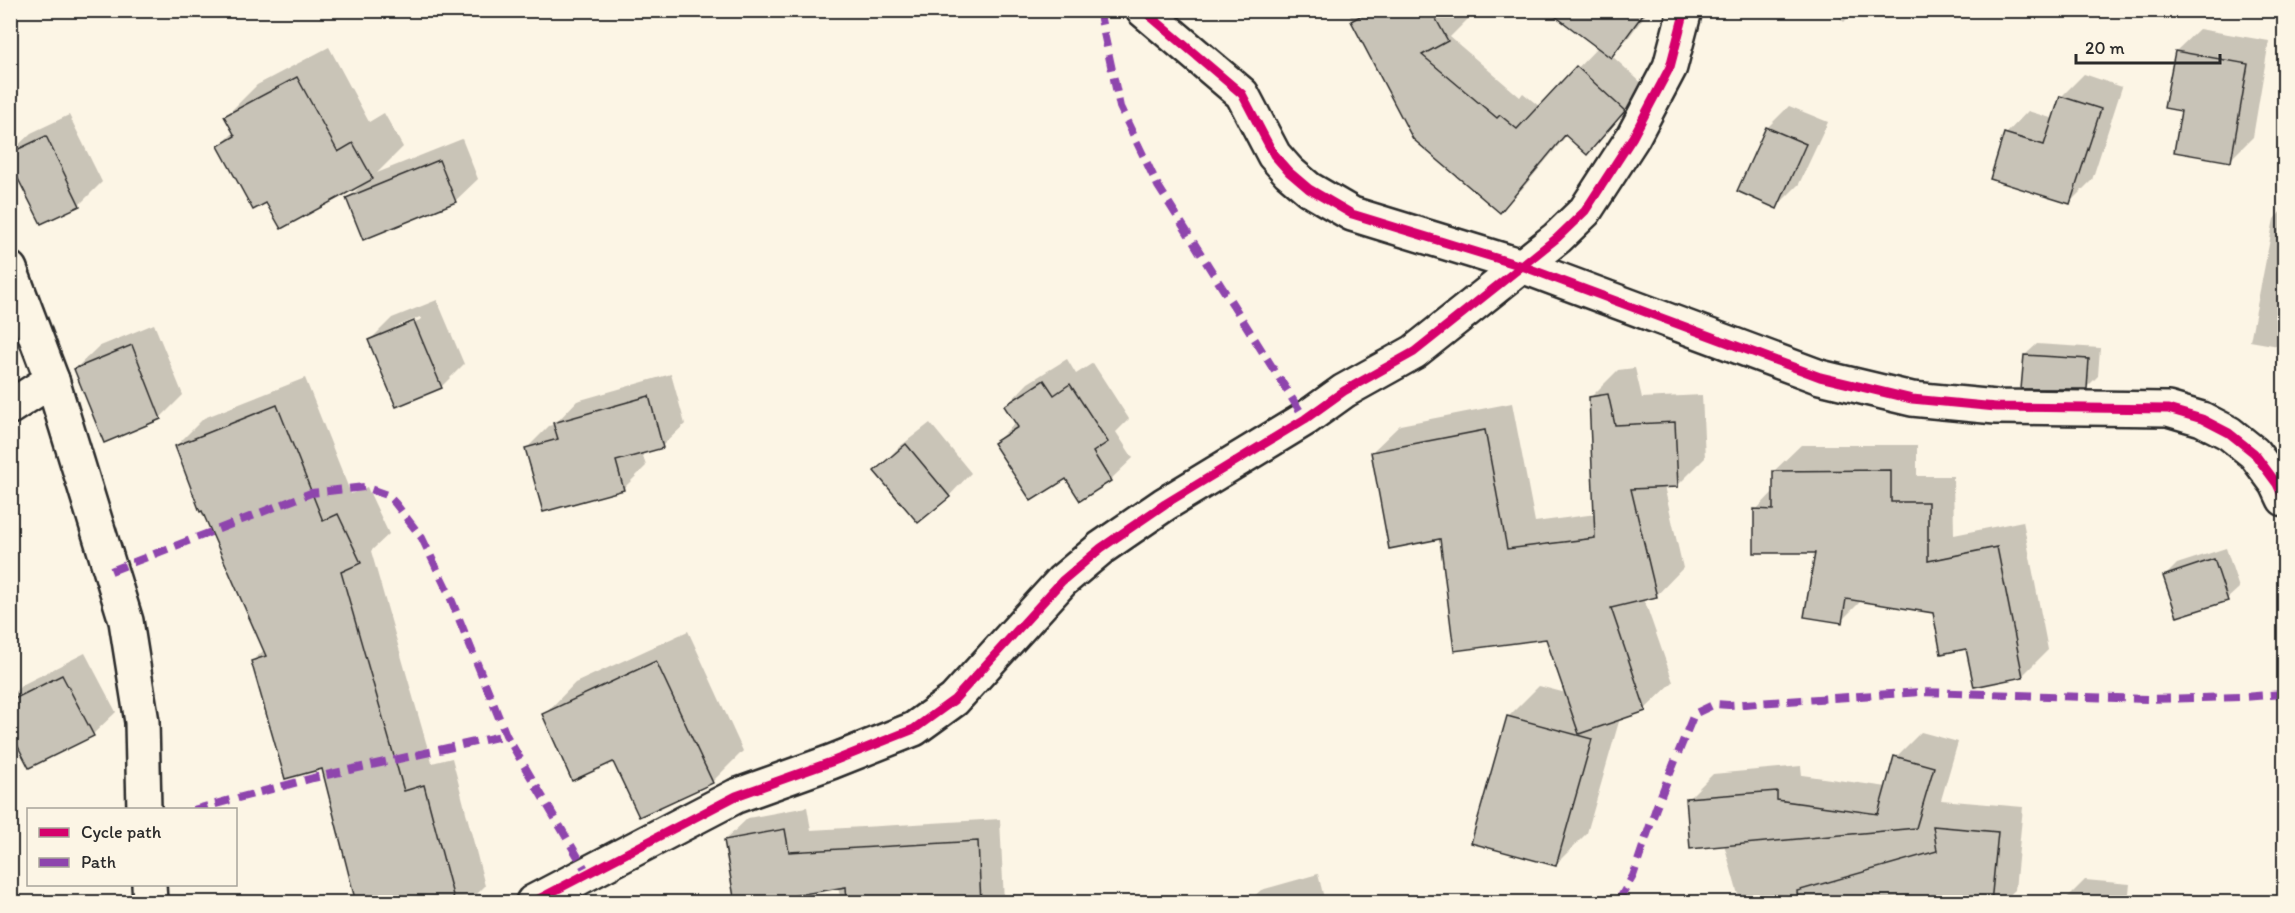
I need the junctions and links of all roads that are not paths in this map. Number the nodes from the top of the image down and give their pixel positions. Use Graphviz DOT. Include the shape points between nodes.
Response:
graph roads {
  1 [pos="1143,10"];
  2 [pos="1685,10"];
  3 [pos="1522,266"];
  4 [pos="10,269"];
  5 [pos="52,380"];
  6 [pos="10,407"];
  7 [pos="2284,499"];
  8 [pos="144,808"];
  9 [pos="149,886"];
  10 [pos="150,903"];
  11 [pos="533,903"];
  1 -- 3 [label="street" via="1242,94 1274,155 1309,189 1352,214"];
  2 -- 3 [label="street" via="1670,67 1633,136 1585,211"];
  3 -- 7 [label="street" via="1820,376 1912,399 1996,408 2168,409 2191,416 2229,433 2254,453"];
  3 -- 11 [label="street" via="1414,352 1344,391 1101,548 1062,581 954,700 914,729 736,796"];
  4 -- 5 [label="street"];
  5 -- 6 [label="street"];
  5 -- 8 [label="street" via="126,621 142,722"];
  9 -- 10 [label="street"];
}
